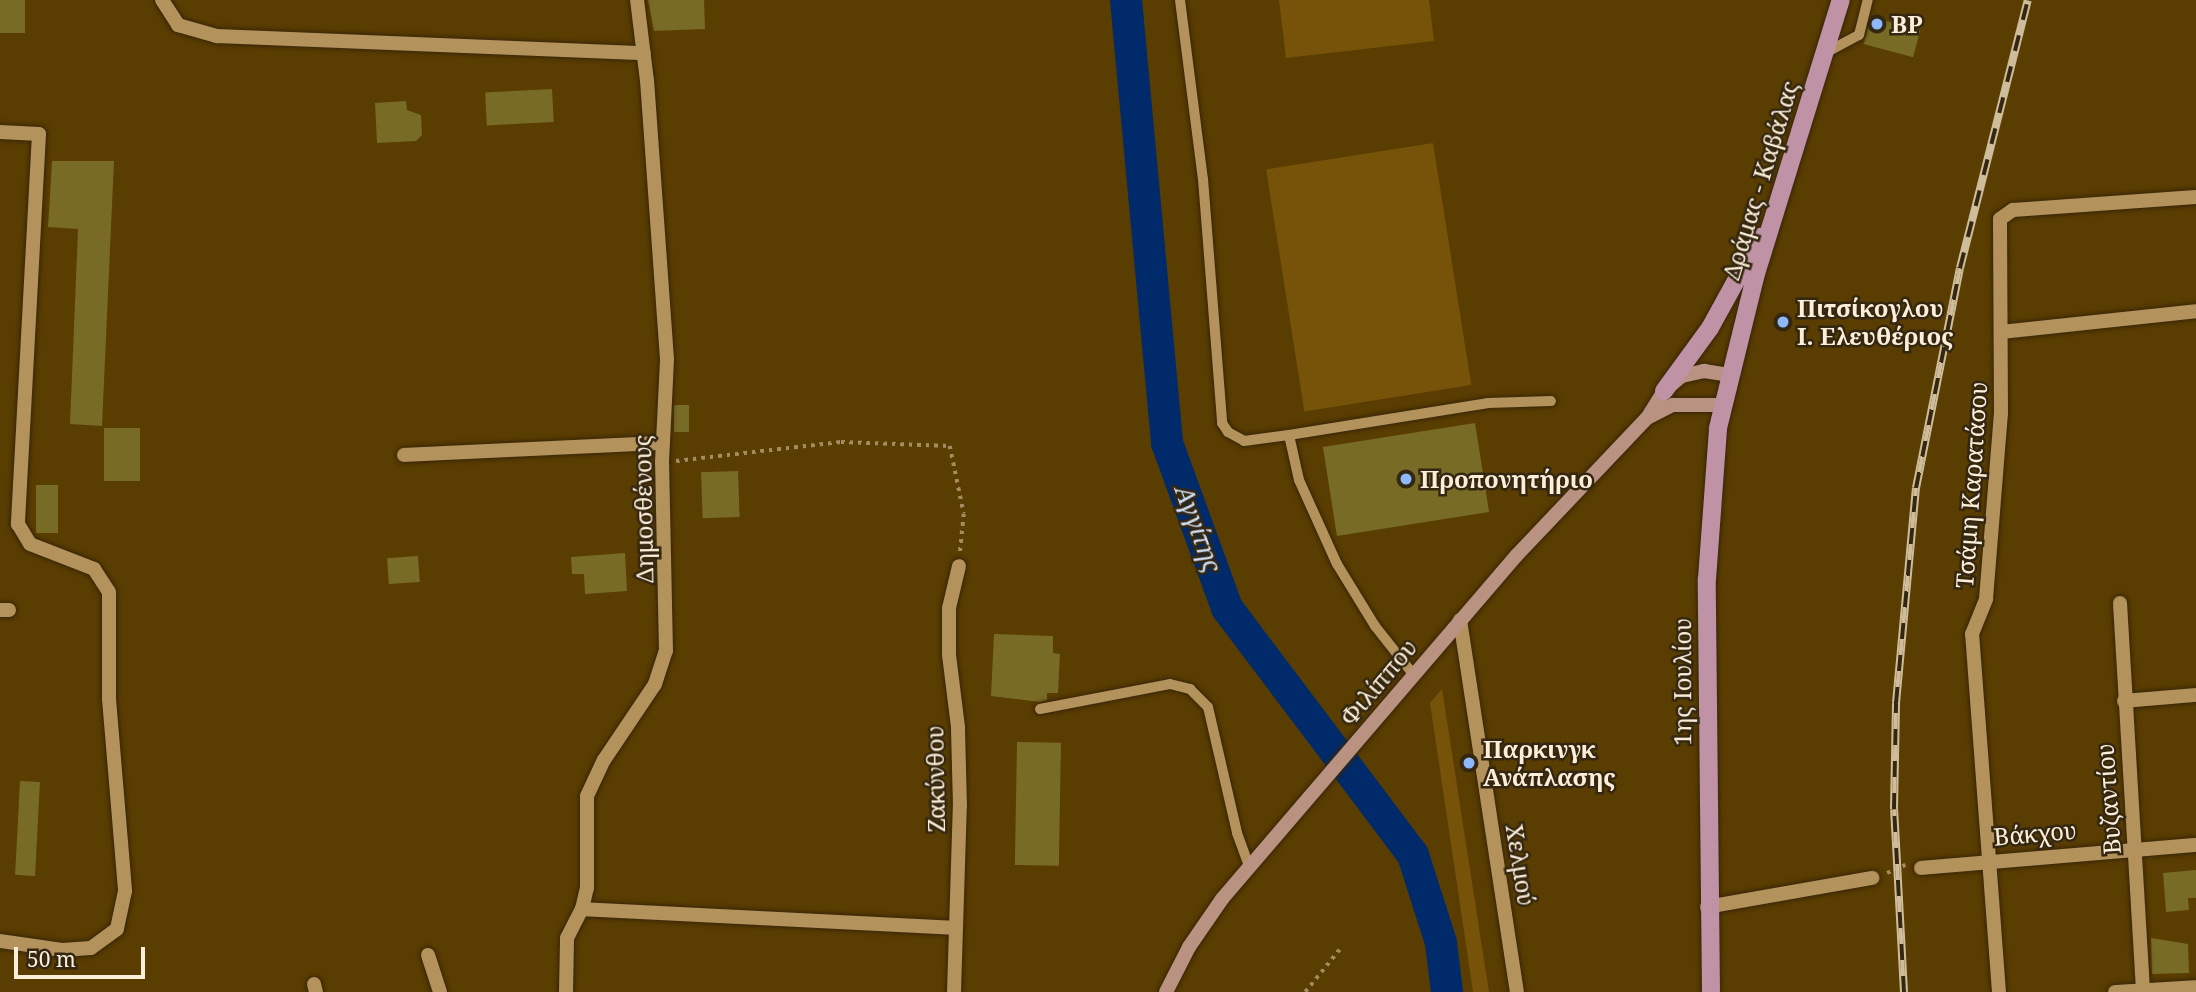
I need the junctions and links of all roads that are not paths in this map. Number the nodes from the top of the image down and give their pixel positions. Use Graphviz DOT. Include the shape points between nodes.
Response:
graph roads {
  1 [pos="162,0"];
  2 [pos="637,0"];
  3 [pos="1180,0"];
  4 [pos="1841,0"];
  5 [pos="1868,0"];
  6 [pos="644,53"];
  7 [pos="1825,53"];
  8 [pos="0,132"];
  9 [pos="2196,197"];
  10 [pos="1777,206"];
  11 [pos="2196,311"];
  12 [pos="2001,332"];
  13 [pos="1729,375"];
  14 [pos="1664,391"];
  15 [pos="1550,401"];
  16 [pos="1722,405"];
  17 [pos="1647,418"];
  18 [pos="1289,435"];
  19 [pos="663,443"];
  20 [pos="404,455"];
  21 [pos="959,566"];
  22 [pos="2120,603"];
  23 [pos="1460,620"];
  24 [pos="1413,674"];
  25 [pos="2196,695"];
  26 [pos="2124,701"];
  27 [pos="1040,709"];
  28 [pos="2196,845"];
  29 [pos="2134,848"];
  30 [pos="1987,860"];
  31 [pos="1249,866"];
  32 [pos="1921,869"];
  33 [pos="1872,878"];
  34 [pos="1707,907"];
  35 [pos="582,909"];
  36 [pos="956,928"];
  37 [pos="0,941"];
  38 [pos="428,955"];
  39 [pos="2196,987"];
  40 [pos="2143,991"];
  41 [pos="440,992"];
  42 [pos="566,992"];
  43 [pos="954,992"];
  44 [pos="1166,992"];
  45 [pos="1517,992"];
  46 [pos="1711,992"];
  47 [pos="1999,992"];
  48 [pos="2115,992"];
  1 -- 6 [label="street" via="178,25 207,35"];
  2 -- 6 [label="street, Δημοσθένους"];
  3 -- 18 [label="lane" via="1203,178 1220,417 1228,432 1244,441"];
  4 -- 7 [label="main road, Δράμας - Καβάλας"];
  5 -- 7 [label="lane" via="1859,35"];
  6 -- 19 [label="street, Δημοσθένους" via="667,359"];
  7 -- 10 [label="main road, Δράμας - Καβάλας"];
  8 -- 37 [label="street" via="39,134 18,524 30,544 94,569 109,592 109,699 125,891 117,929 91,948 62,950"];
  9 -- 12 [label="street, Τσάμη Καρατάσου" via="2005,213 1999,226"];
  10 -- 13 [label="main road, Δράμας - Καβάλας"];
  10 -- 14 [label="main road" via="1710,328"];
  11 -- 12 [label="street"];
  12 -- 30 [label="street, Τσάμη Καρατάσου" via="2003,386 1986,599 1972,634"];
  13 -- 14 [label="main road, Φιλίππου" via="1692,372"];
  13 -- 16 [label="main road, 1ης Ιουλίου"];
  14 -- 17 [label="main road, Φιλίππου"];
  15 -- 18 [label="lane" via="1488,402"];
  16 -- 17 [label="main road, Φιλίππου" via="1673,405"];
  16 -- 34 [label="main road, 1ης Ιουλίου" via="1708,524"];
  17 -- 23 [label="main road, Φιλίππου"];
  18 -- 24 [label="lane" via="1299,480 1336,564 1375,626"];
  19 -- 20 [label="street"];
  19 -- 35 [label="street, Δημοσθένους" via="665,659 651,692 589,789 584,811 587,888"];
  21 -- 36 [label="street, Ζακύνθου" via="950,608 949,654 958,727"];
  22 -- 26 [label="street, Βυζαντίου"];
  23 -- 24 [label="main road, Φιλίππου"];
  23 -- 45 [label="street, Χελμού"];
  24 -- 31 [label="main road, Φιλίππου"];
  25 -- 26 [label="street"];
  26 -- 29 [label="street, Βυζαντίου"];
  27 -- 31 [label="lane" via="1170,684 1190,689 1208,707"];
  28 -- 29 [label="street, Βάκχου"];
  29 -- 30 [label="street, Βάκχου"];
  29 -- 40 [label="street, Βυζαντίου"];
  30 -- 32 [label="street, Βάκχου"];
  30 -- 47 [label="street, Τσάμη Καρατάσου"];
  31 -- 44 [label="main road, Φιλίππου" via="1200,930"];
  33 -- 34 [label="street"];
  34 -- 46 [label="main road, 1ης Ιουλίου"];
  35 -- 36 [label="street"];
  35 -- 42 [label="street, Δημοσθένους" via="566,938"];
  36 -- 43 [label="street, Ζακύνθου"];
  38 -- 41 [label="street"];
  39 -- 40 [label="street"];
  40 -- 48 [label="street"];
}
